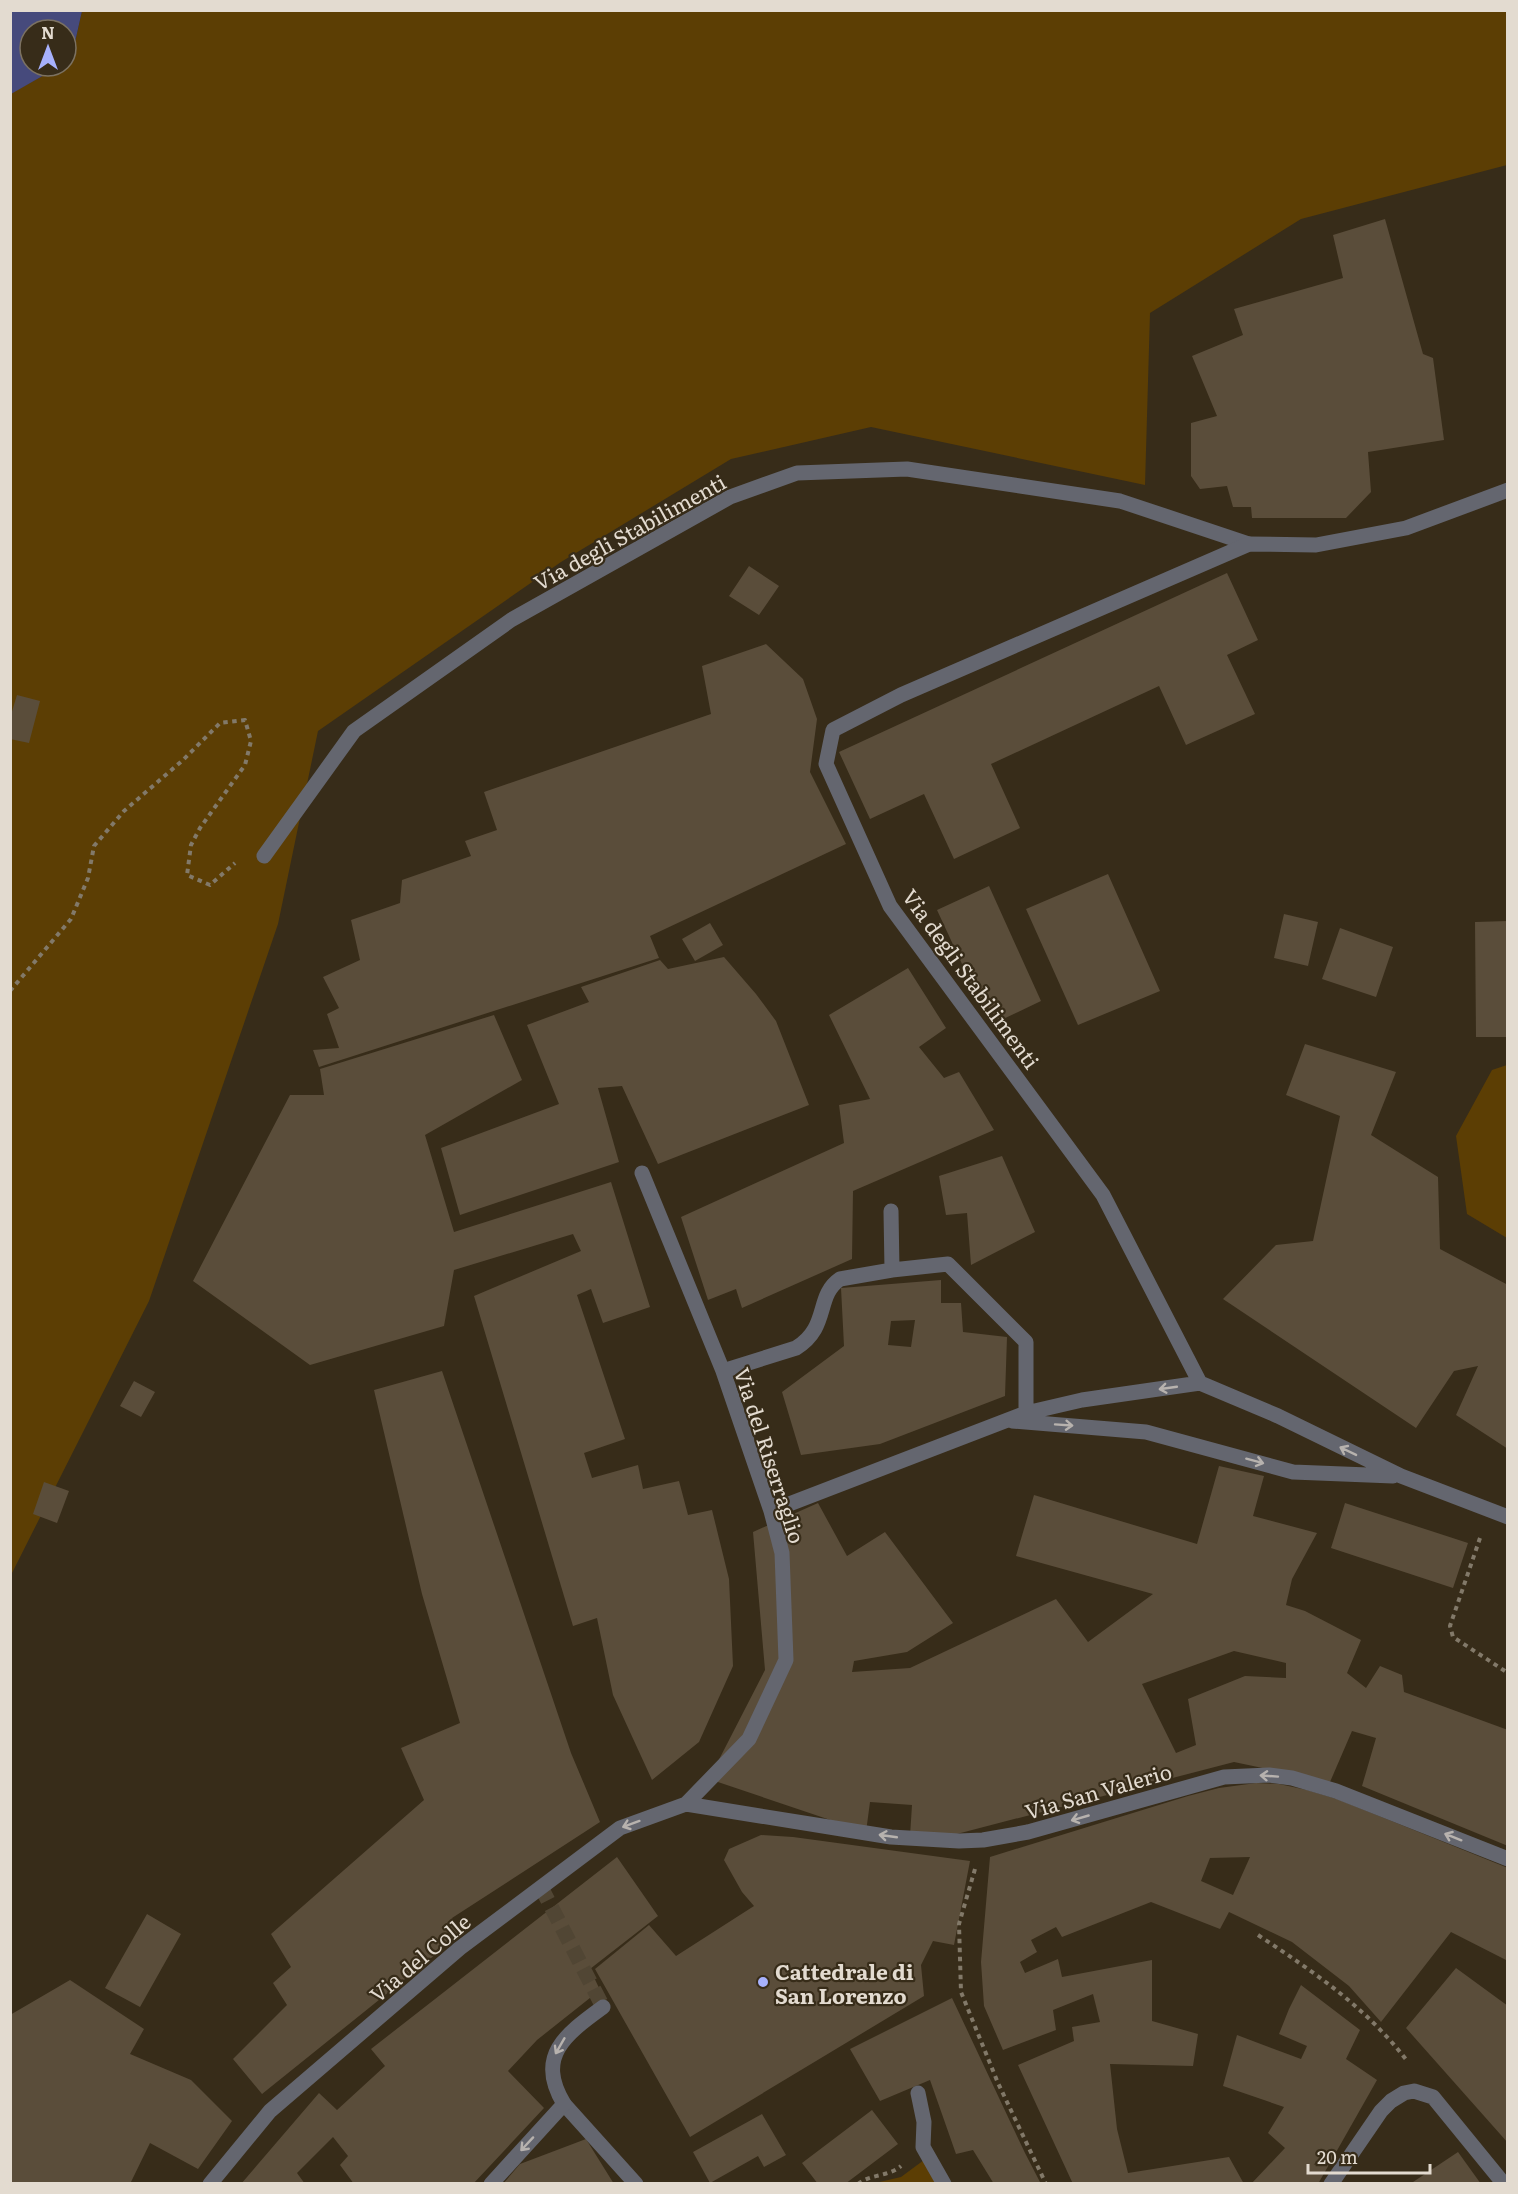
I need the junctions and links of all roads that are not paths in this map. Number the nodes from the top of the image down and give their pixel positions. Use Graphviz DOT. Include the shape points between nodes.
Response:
graph roads {
  1 [pos="1508,490"];
  2 [pos="1249,544"];
  3 [pos="264,856"];
  4 [pos="642,1173"];
  5 [pos="891,1210"];
  6 [pos="892,1270"];
  7 [pos="723,1371"];
  8 [pos="1200,1383"];
  9 [pos="1026,1413"];
  10 [pos="1006,1421"];
  11 [pos="1401,1476"];
  12 [pos="771,1511"];
  13 [pos="1508,1517"];
  14 [pos="686,1804"];
  15 [pos="1508,1860"];
  16 [pos="603,2007"];
  17 [pos="918,2093"];
  18 [pos="564,2104"];
  19 [pos="210,2184"];
  20 [pos="491,2184"];
  21 [pos="636,2184"];
  22 [pos="944,2184"];
  23 [pos="1331,2184"];
  24 [pos="1504,2184"];
  1 -- 2 [label="street, Via degli Stabilimenti" via="1406,528 1316,545"];
  2 -- 3 [label="street, Via degli Stabilimenti" via="1120,501 907,469 797,473 730,496 511,620 354,731"];
  2 -- 8 [label="street, Via degli Stabilimenti" via="901,694 833,730 826,764 890,906 1103,1195"];
  4 -- 7 [label="street, Via del Riserraglio"];
  5 -- 6 [label="street"];
  6 -- 7 [label="street" via="840,1279 827,1294 819,1321 804,1343"];
  6 -- 9 [label="street" via="948,1264 1026,1342"];
  7 -- 12 [label="street, Via del Riserraglio"];
  8 -- 9 [label="street, one-way" via="1082,1400"];
  11 -- 8 [label="street, one-way"];
  9 -- 10 [label="street"];
  10 -- 11 [label="street, one-way" via="1146,1432 1293,1472"];
  10 -- 12 [label="street"];
  11 -- 13 [label="street"];
  12 -- 14 [label="street, Via del Riserraglio" via="782,1553 786,1660 749,1739"];
  15 -- 14 [label="street, Via San Valerio, one-way" via="1336,1791 1269,1775 1224,1777 1029,1832 983,1840 891,1837"];
  14 -- 19 [label="street, Via del Colle, one-way" via="620,1828 460,1948 288,2095 248,2136"];
  16 -- 18 [label="street, one-way" via="573,2029 556,2050 552,2077"];
  17 -- 22 [label="street" via="924,2122 923,2147"];
  18 -- 20 [label="street, one-way"];
  18 -- 21 [label="street"];
  23 -- 24 [label="street" via="1381,2111 1404,2093 1414,2091 1439,2103"];
}
